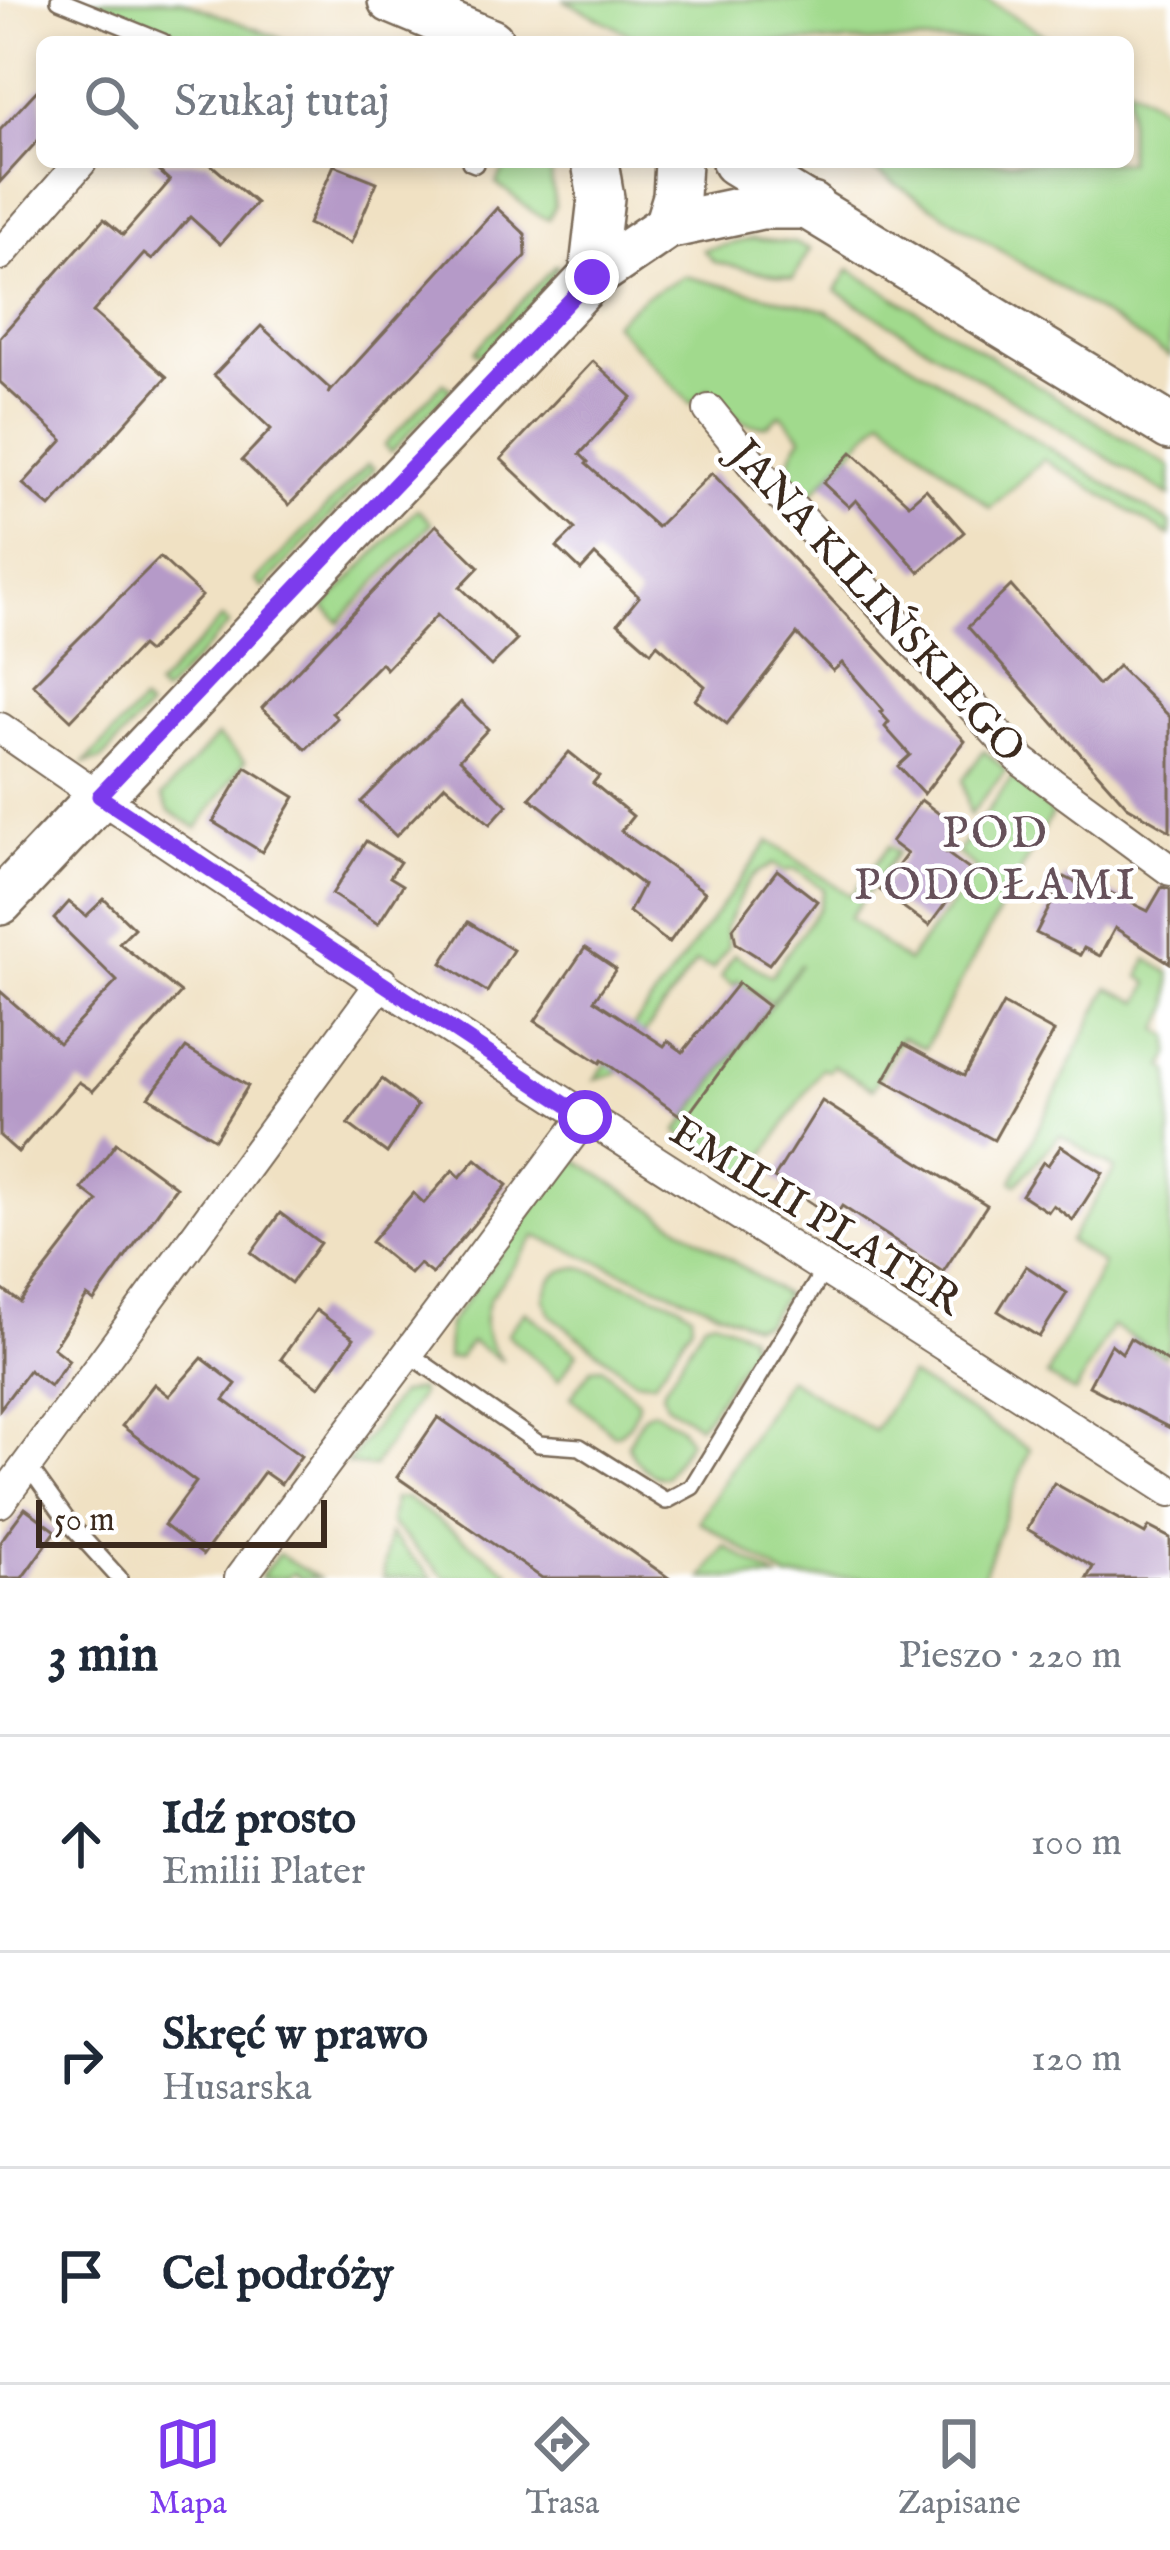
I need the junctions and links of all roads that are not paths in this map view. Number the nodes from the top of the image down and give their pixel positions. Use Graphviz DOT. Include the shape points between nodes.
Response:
graph roads {
  1 [pos="59,0"];
  2 [pos="391,0"];
  3 [pos="148,36"];
  4 [pos="477,36"];
  5 [pos="76,168"];
  6 [pos="678,168"];
  7 [pos="746,168"];
  8 [pos="605,174"];
  9 [pos="812,206"];
  10 [pos="667,226"];
  11 [pos="0,255"];
  12 [pos="592,277"];
  13 [pos="709,410"];
  14 [pos="1170,428"];
  15 [pos="0,728"];
  16 [pos="99,796"];
  17 [pos="1170,870"];
  18 [pos="0,902"];
  19 [pos="382,982"];
  20 [pos="585,1117"];
  21 [pos="826,1268"];
  22 [pos="408,1353"];
  23 [pos="28,1466"];
  24 [pos="1170,1491"];
  25 [pos="0,1502"];
  26 [pos="119,1578"];
  27 [pos="240,1578"];
  1 -- 3 [label="lane"];
  2 -- 4 [label="street"];
  5 -- 11 [label="street"];
  6 -- 10 [label="street"];
  7 -- 9 [label="street"];
  8 -- 12 [label="street"];
  9 -- 10 [label="street" via="761,206"];
  9 -- 14 [label="street"];
  10 -- 12 [label="street"];
  12 -- 16 [label="street"];
  13 -- 17 [label="street, JANA KILIŃSKIEGO" via="1023,762"];
  15 -- 16 [label="street, EMILII PLATER"];
  16 -- 18 [label="street"];
  16 -- 19 [label="street, EMILII PLATER"];
  19 -- 20 [label="street, EMILII PLATER"];
  19 -- 23 [label="street"];
  20 -- 21 [label="street, EMILII PLATER"];
  20 -- 22 [label="street"];
  21 -- 22 [label="lane" via="692,1487 666,1501 580,1447 539,1444"];
  21 -- 24 [label="street, EMILII PLATER"];
  22 -- 27 [label="street"];
  23 -- 25 [label="street"];
  23 -- 26 [label="lane"];
}
